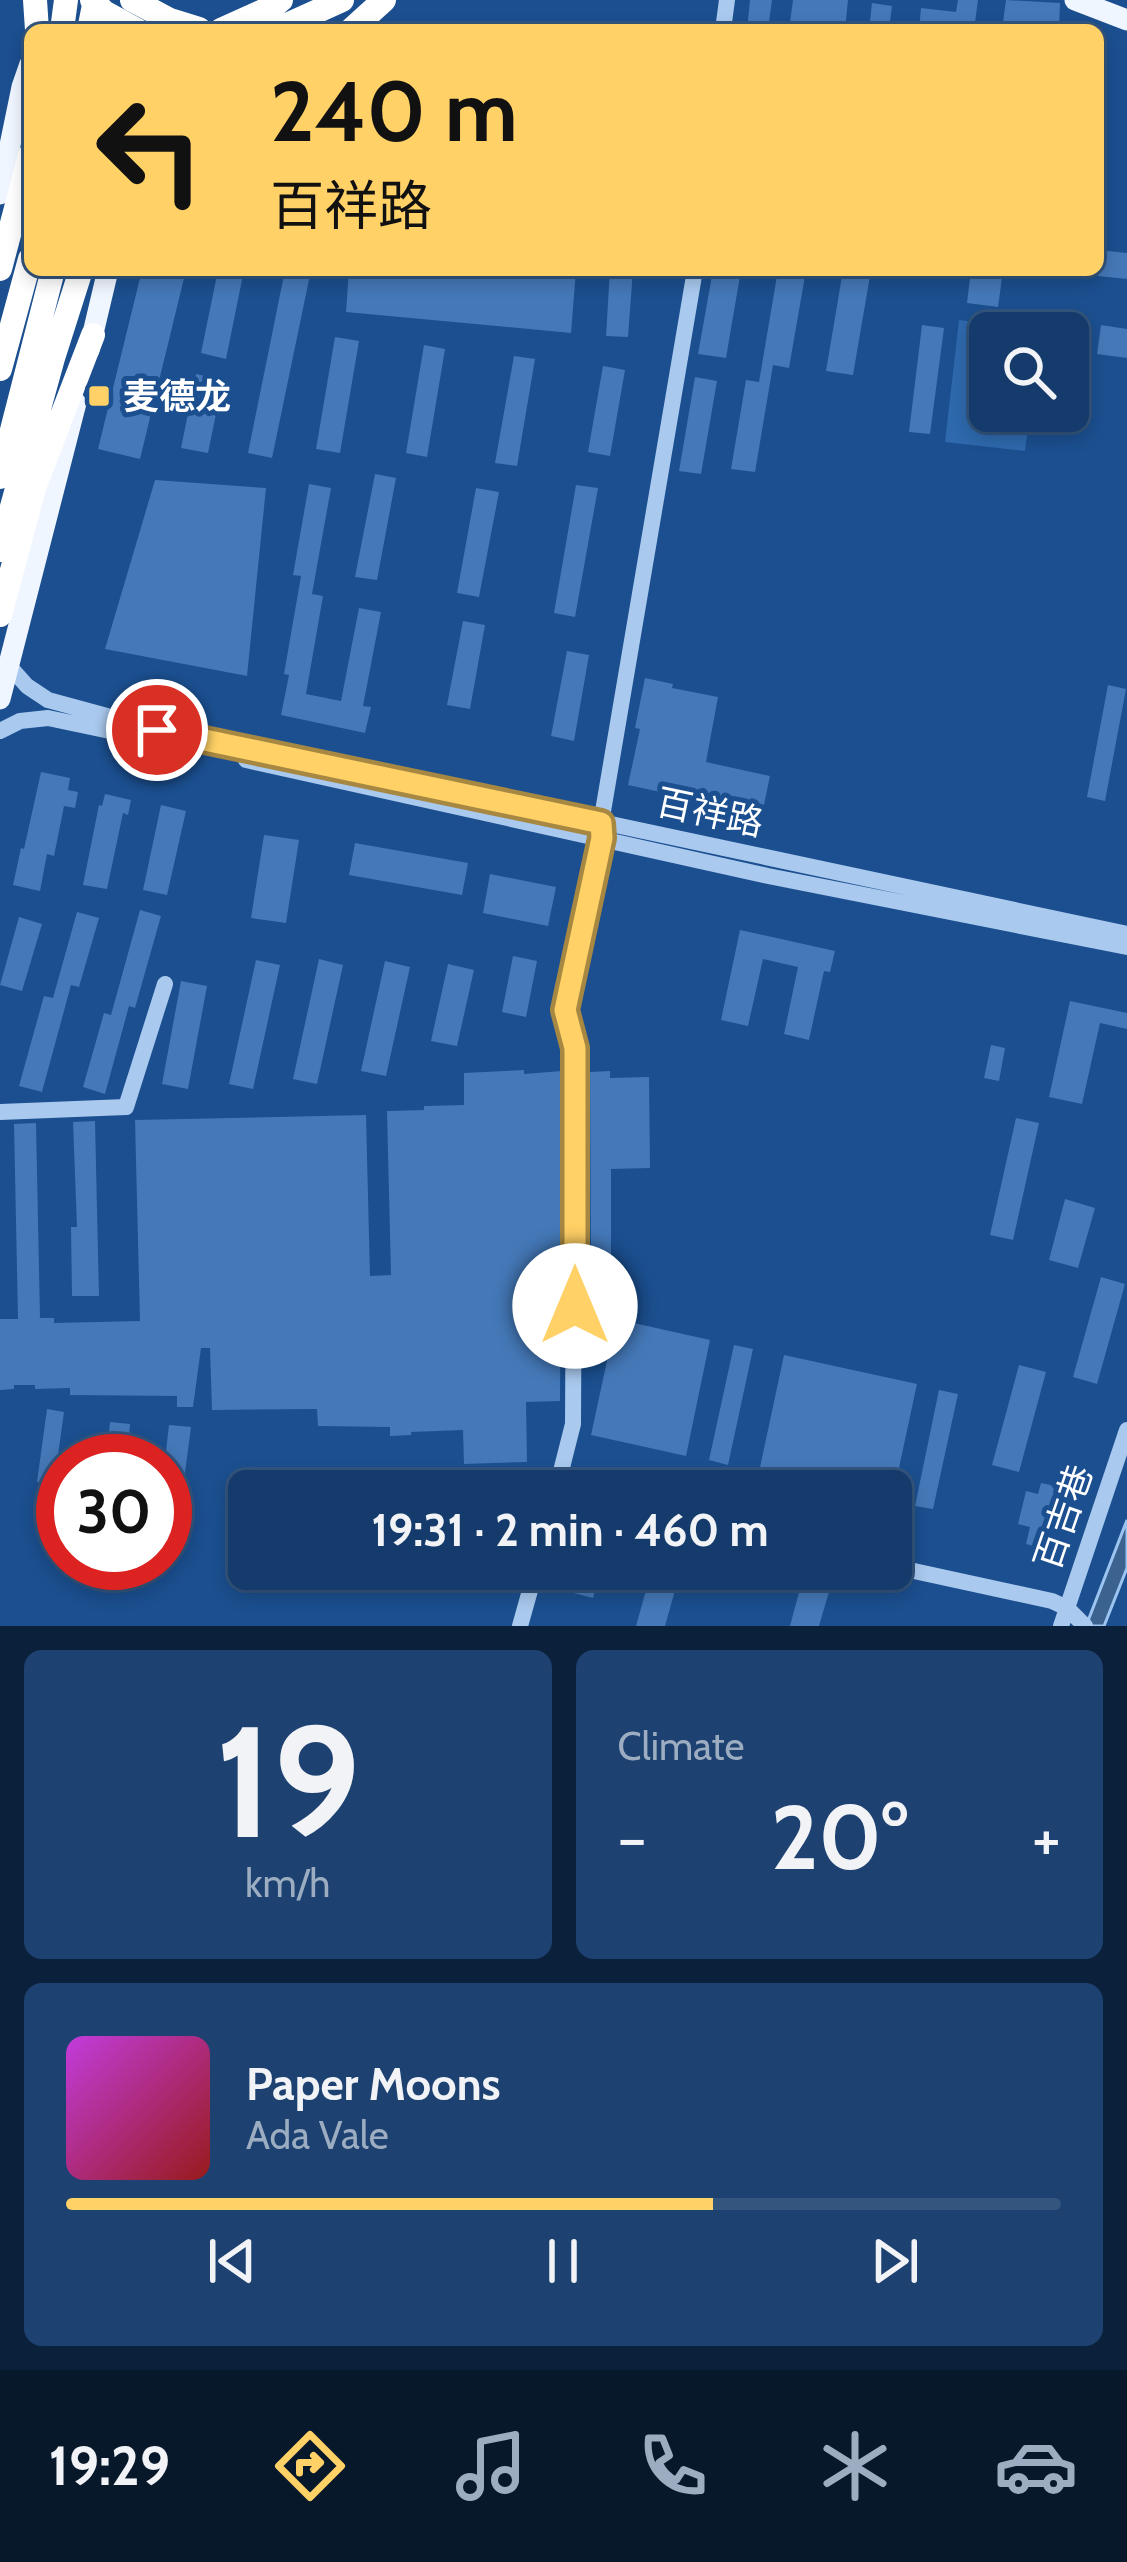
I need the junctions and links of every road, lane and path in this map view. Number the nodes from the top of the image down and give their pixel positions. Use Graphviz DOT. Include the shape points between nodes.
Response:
graph roads {
  1 [pos="93,0"];
  2 [pos="132,0"];
  3 [pos="281,0"];
  4 [pos="329,0"];
  5 [pos="342,0"];
  6 [pos="384,0"];
  7 [pos="1075,0"];
  8 [pos="1127,20"];
  9 [pos="126,24"];
  10 [pos="183,24"];
  11 [pos="232,24"];
  12 [pos="289,24"];
  13 [pos="296,24"];
  14 [pos="358,24"];
  15 [pos="24,81"];
  16 [pos="24,178"];
  17 [pos="0,194"];
  18 [pos="0,269"];
  19 [pos="25,276"];
  20 [pos="51,276"];
  21 [pos="76,276"];
  22 [pos="107,276"];
  23 [pos="694,276"];
  24 [pos="93,334"];
  25 [pos="0,369"];
  26 [pos="0,477"];
  27 [pos="0,550"];
  28 [pos="0,615"];
  29 [pos="10,667"];
  30 [pos="0,699"];
  31 [pos="0,731"];
  32 [pos="602,830"];
  33 [pos="1127,934"];
  34 [pos="1127,947"];
  35 [pos="165,984"];
  36 [pos="0,1112"];
  37 [pos="1127,1430"];
  38 [pos="563,1470"];
  39 [pos="912,1570"];
  40 [pos="530,1590"];
  41 [pos="1073,1619"];
  42 [pos="520,1626"];
  1 -- 9 [label="highway"];
  2 -- 10 [label="highway, bridge"];
  3 -- 11 [label="highway"];
  4 -- 13 [label="highway"];
  5 -- 12 [label="highway"];
  6 -- 14 [label="highway"];
  7 -- 8 [label="main road"];
  15 -- 17 [label="main road"];
  16 -- 18 [label="highway"];
  19 -- 25 [label="highway"];
  20 -- 26 [label="highway"];
  21 -- 27 [label="highway"];
  22 -- 24 [label="main road"];
  23 -- 32 [label="street"];
  24 -- 28 [label="highway" via="34,488"];
  24 -- 29 [label="main road"];
  29 -- 30 [label="main road"];
  29 -- 32 [label="street, 百祥路" via="48,700"];
  31 -- 32 [label="street, 百祥路" via="48,718"];
  32 -- 33 [label="street, 百祥路"];
  32 -- 34 [label="street, 百祥路" via="768,876"];
  32 -- 38 [label="street" via="565,1010 575,1048 574,1401"];
  35 -- 36 [label="street" via="126,1107"];
  37 -- 41 [label="street, 百吉巷"];
  39 -- 41 [label="street" via="1052,1600"];
  40 -- 42 [label="street"];
}
